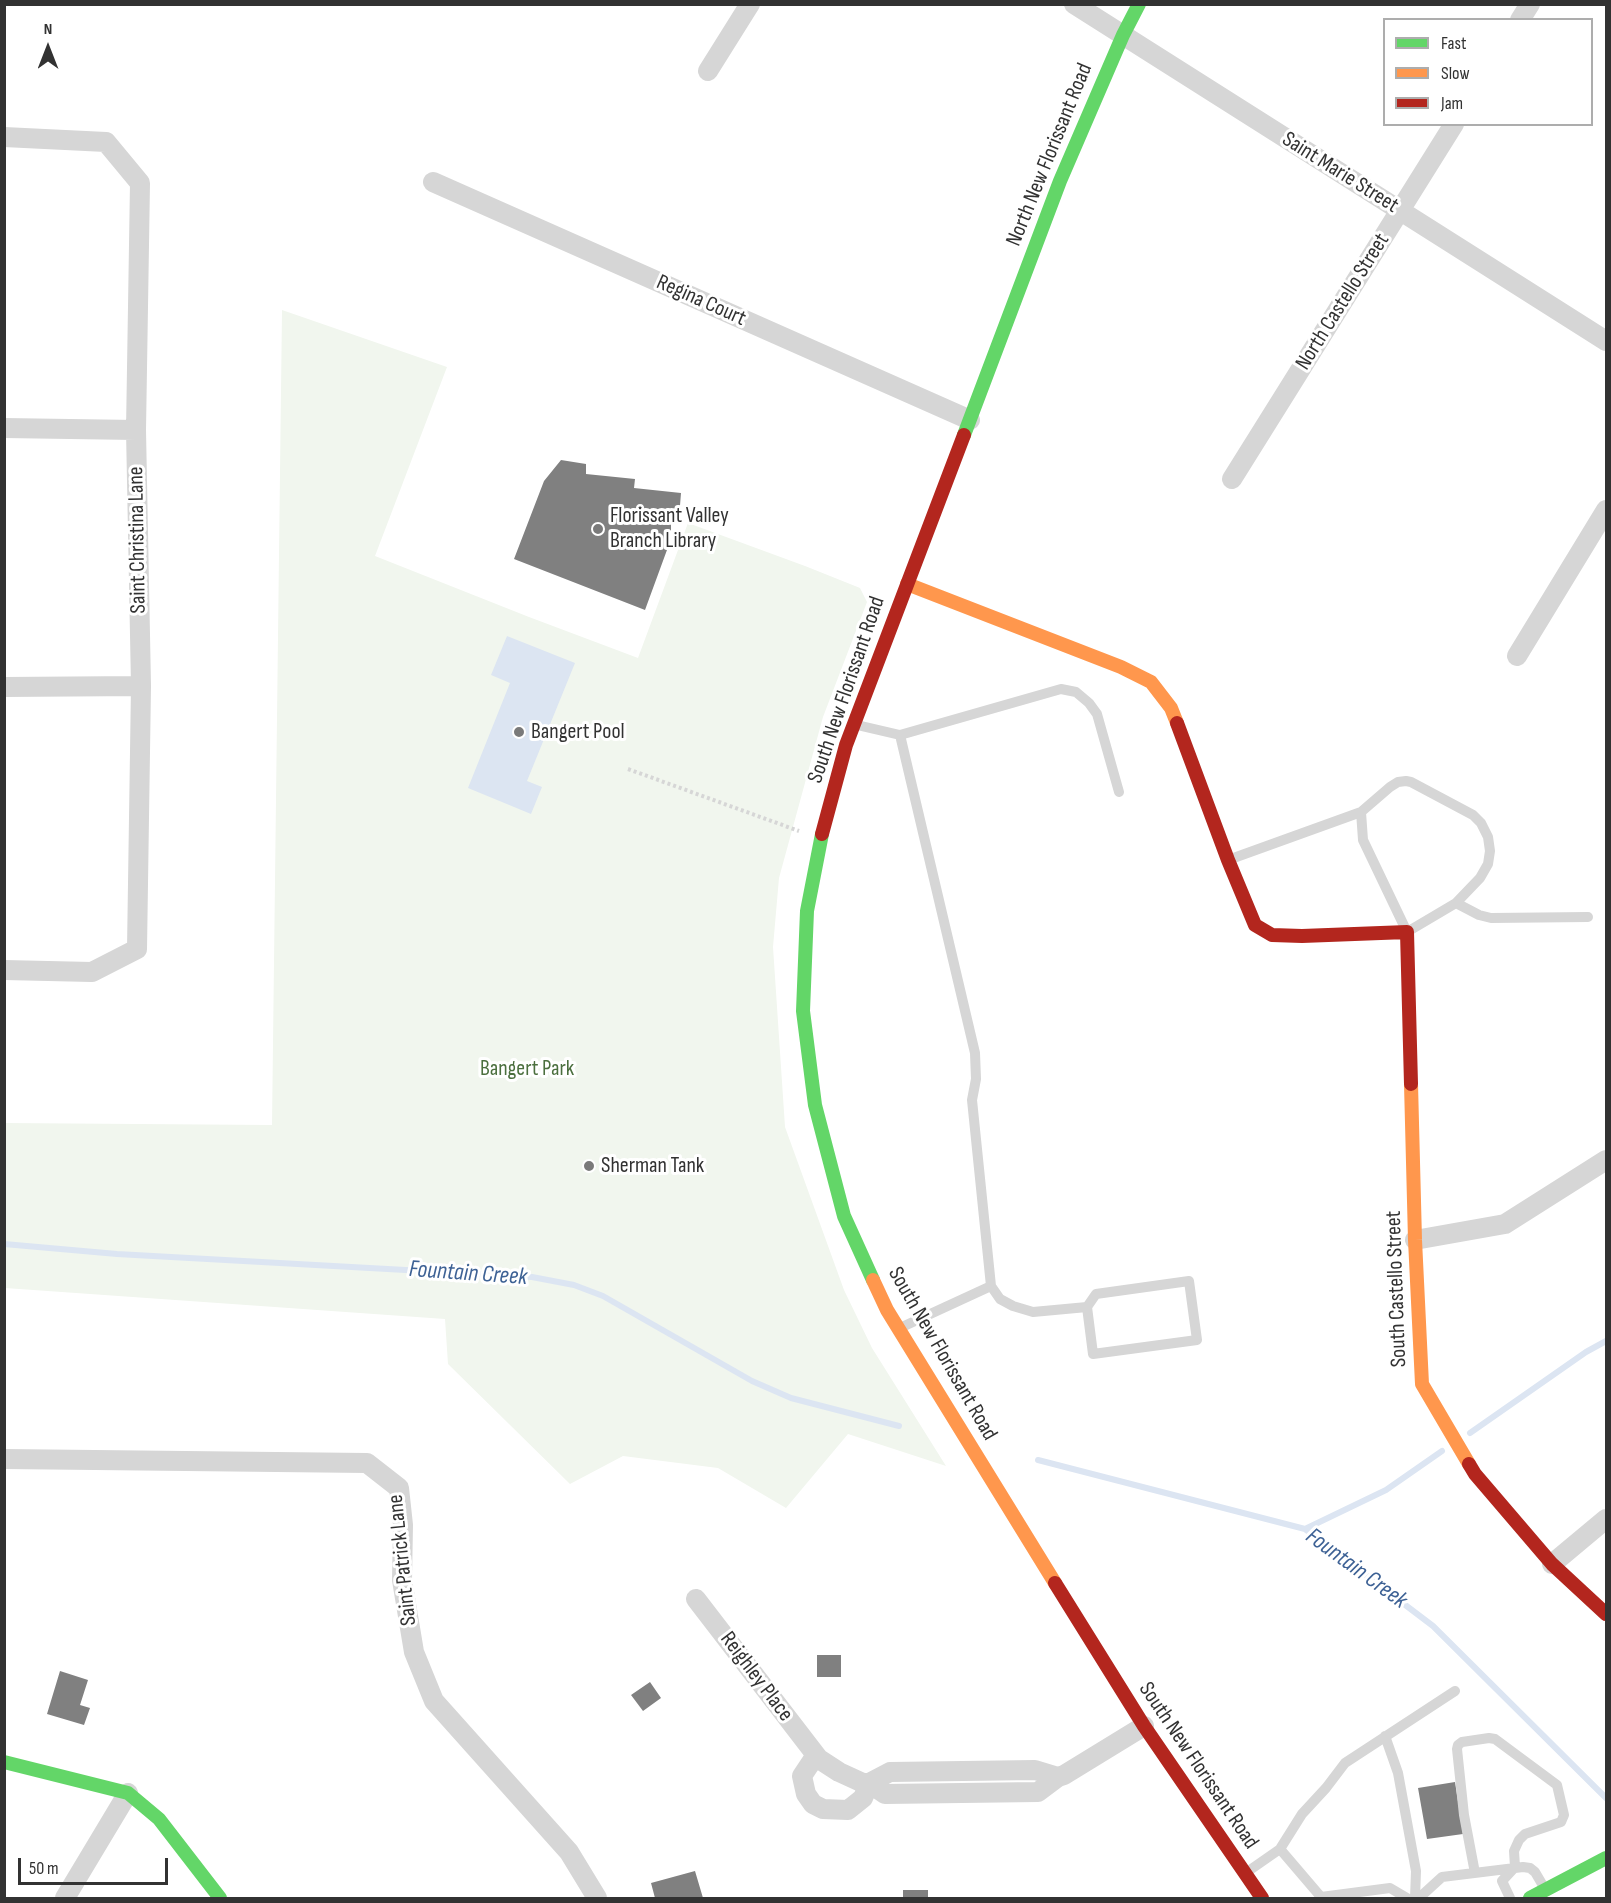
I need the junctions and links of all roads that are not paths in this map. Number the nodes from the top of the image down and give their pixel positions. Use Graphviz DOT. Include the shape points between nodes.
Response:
graph roads {
  1 [pos="750,4"];
  2 [pos="1074,4"];
  3 [pos="1139,4"];
  4 [pos="1530,4"];
  5 [pos="1521,18"];
  6 [pos="1123,35"];
  7 [pos="708,71"];
  8 [pos="1453,126"];
  9 [pos="4,137"];
  10 [pos="433,182"];
  11 [pos="1400,210"];
  12 [pos="1006,324"];
  13 [pos="1606,341"];
  14 [pos="970,420"];
  15 [pos="4,428"];
  16 [pos="136,430"];
  17 [pos="1232,479"];
  18 [pos="1606,510"];
  19 [pos="907,584"];
  20 [pos="1517,656"];
  21 [pos="141,686"];
  22 [pos="4,687"];
  23 [pos="854,724"];
  24 [pos="900,735"];
  25 [pos="1119,792"];
  26 [pos="1361,812"];
  27 [pos="1228,860"];
  28 [pos="1456,903"];
  29 [pos="1588,917"];
  30 [pos="1407,932"];
  31 [pos="4,970"];
  32 [pos="1606,1160"];
  33 [pos="1415,1240"];
  34 [pos="991,1286"];
  35 [pos="1087,1307"];
  36 [pos="898,1329"];
  37 [pos="4,1459"];
  38 [pos="1606,1519"];
  39 [pos="1552,1564"];
  40 [pos="696,1599"];
  41 [pos="1606,1614"];
  42 [pos="1455,1691"];
  43 [pos="1144,1726"];
  44 [pos="1385,1736"];
  45 [pos="816,1755"];
  46 [pos="4,1762"];
  47 [pos="964,1771"];
  48 [pos="1058,1777"];
  49 [pos="869,1783"];
  50 [pos="128,1793"];
  51 [pos="965,1793"];
  52 [pos="1280,1849"];
  53 [pos="1606,1858"];
  54 [pos="1515,1867"];
  55 [pos="1474,1873"];
  56 [pos="1245,1874"];
  57 [pos="1541,1895"];
  58 [pos="65,1899"];
  59 [pos="220,1899"];
  60 [pos="597,1899"];
  61 [pos="1262,1899"];
  62 [pos="1407,1899"];
  63 [pos="1417,1899"];
  64 [pos="1510,1899"];
  1 -- 7 [label="street"];
  2 -- 6 [label="street, Saint Marie Street"];
  3 -- 6 [label="main road, North New Florissant Road"];
  4 -- 5 [label="street"];
  6 -- 11 [label="street, Saint Marie Street"];
  6 -- 12 [label="main road, North New Florissant Road" via="1060,181"];
  8 -- 11 [label="street, North Castello Street"];
  9 -- 16 [label="street, Saint Christina Lane" via="106,142 140,183"];
  10 -- 14 [label="street, Regina Court"];
  11 -- 13 [label="street, Saint Marie Street"];
  11 -- 17 [label="street, North Castello Street"];
  12 -- 14 [label="main road, South New Florissant Road"];
  14 -- 19 [label="main road, South New Florissant Road"];
  15 -- 16 [label="street"];
  16 -- 21 [label="street, Saint Christina Lane"];
  18 -- 20 [label="street"];
  19 -- 23 [label="main road, South New Florissant Road"];
  19 -- 27 [label="main road" via="1151,682 1171,708"];
  21 -- 22 [label="street"];
  21 -- 31 [label="street, Saint Christina Lane" via="137,949 92,972"];
  23 -- 24 [label="lane"];
  23 -- 36 [label="main road, South New Florissant Road" via="821,837 807,911 803,1011 815,1105 844,1216"];
  24 -- 25 [label="lane" via="1061,689 1076,692 1097,714"];
  24 -- 34 [label="lane" via="975,1053 972,1100"];
  26 -- 27 [label="lane"];
  26 -- 28 [label="lane" via="1390,787 1406,781 1473,815 1488,837 1488,864 1480,879"];
  26 -- 30 [label="lane" via="1363,840"];
  27 -- 30 [label="main road" via="1255,925 1272,935"];
  28 -- 29 [label="lane" via="1491,918"];
  28 -- 30 [label="lane"];
  30 -- 33 [label="main road, South Castello Street"];
  32 -- 33 [label="street" via="1505,1224"];
  33 -- 39 [label="main road, South Castello Street" via="1422,1384 1474,1474"];
  34 -- 35 [label="lane" via="1000,1299 1033,1312"];
  34 -- 36 [label="lane"];
  35 -- 35 [label="lane" via="1092,1354 1197,1340 1189,1281 1096,1294"];
  36 -- 43 [label="main road, South New Florissant Road"];
  37 -- 60 [label="street, Saint Patrick Lane" via="367,1463 399,1488 402,1580 414,1652 434,1701 569,1852"];
  38 -- 39 [label="street"];
  39 -- 41 [label="main road, South Castello Street"];
  40 -- 45 [label="street, Reighley Place"];
  42 -- 44 [label="lane"];
  43 -- 48 [label="street, Reighley Place"];
  43 -- 56 [label="main road, South New Florissant Road"];
  44 -- 52 [label="lane" via="1345,1763 1302,1814"];
  44 -- 63 [label="lane" via="1400,1784 1416,1871"];
  45 -- 49 [label="street, Reighley Place" via="839,1772"];
  45 -- 49 [label="street" via="802,1776 813,1804 823,1809 848,1810 863,1798"];
  46 -- 50 [label="main road"];
  47 -- 48 [label="street" via="1035,1770"];
  47 -- 49 [label="street" via="890,1772"];
  47 -- 51 [label="lane"];
  48 -- 51 [label="street, Reighley Place" via="1038,1792"];
  49 -- 51 [label="street, Reighley Place" via="885,1794"];
  50 -- 58 [label="street"];
  50 -- 59 [label="main road" via="159,1819"];
  52 -- 56 [label="lane"];
  52 -- 62 [label="lane" via="1321,1898 1390,1888"];
  53 -- 57 [label="main road"];
  54 -- 55 [label="lane"];
  54 -- 55 [label="lane" via="1514,1851 1519,1840 1563,1819 1557,1785 1489,1738 1458,1745"];
  54 -- 57 [label="lane" via="1530,1868"];
  54 -- 64 [label="lane" via="1502,1881"];
  55 -- 63 [label="lane" via="1442,1877"];
  56 -- 61 [label="main road, South New Florissant Road"];
}
